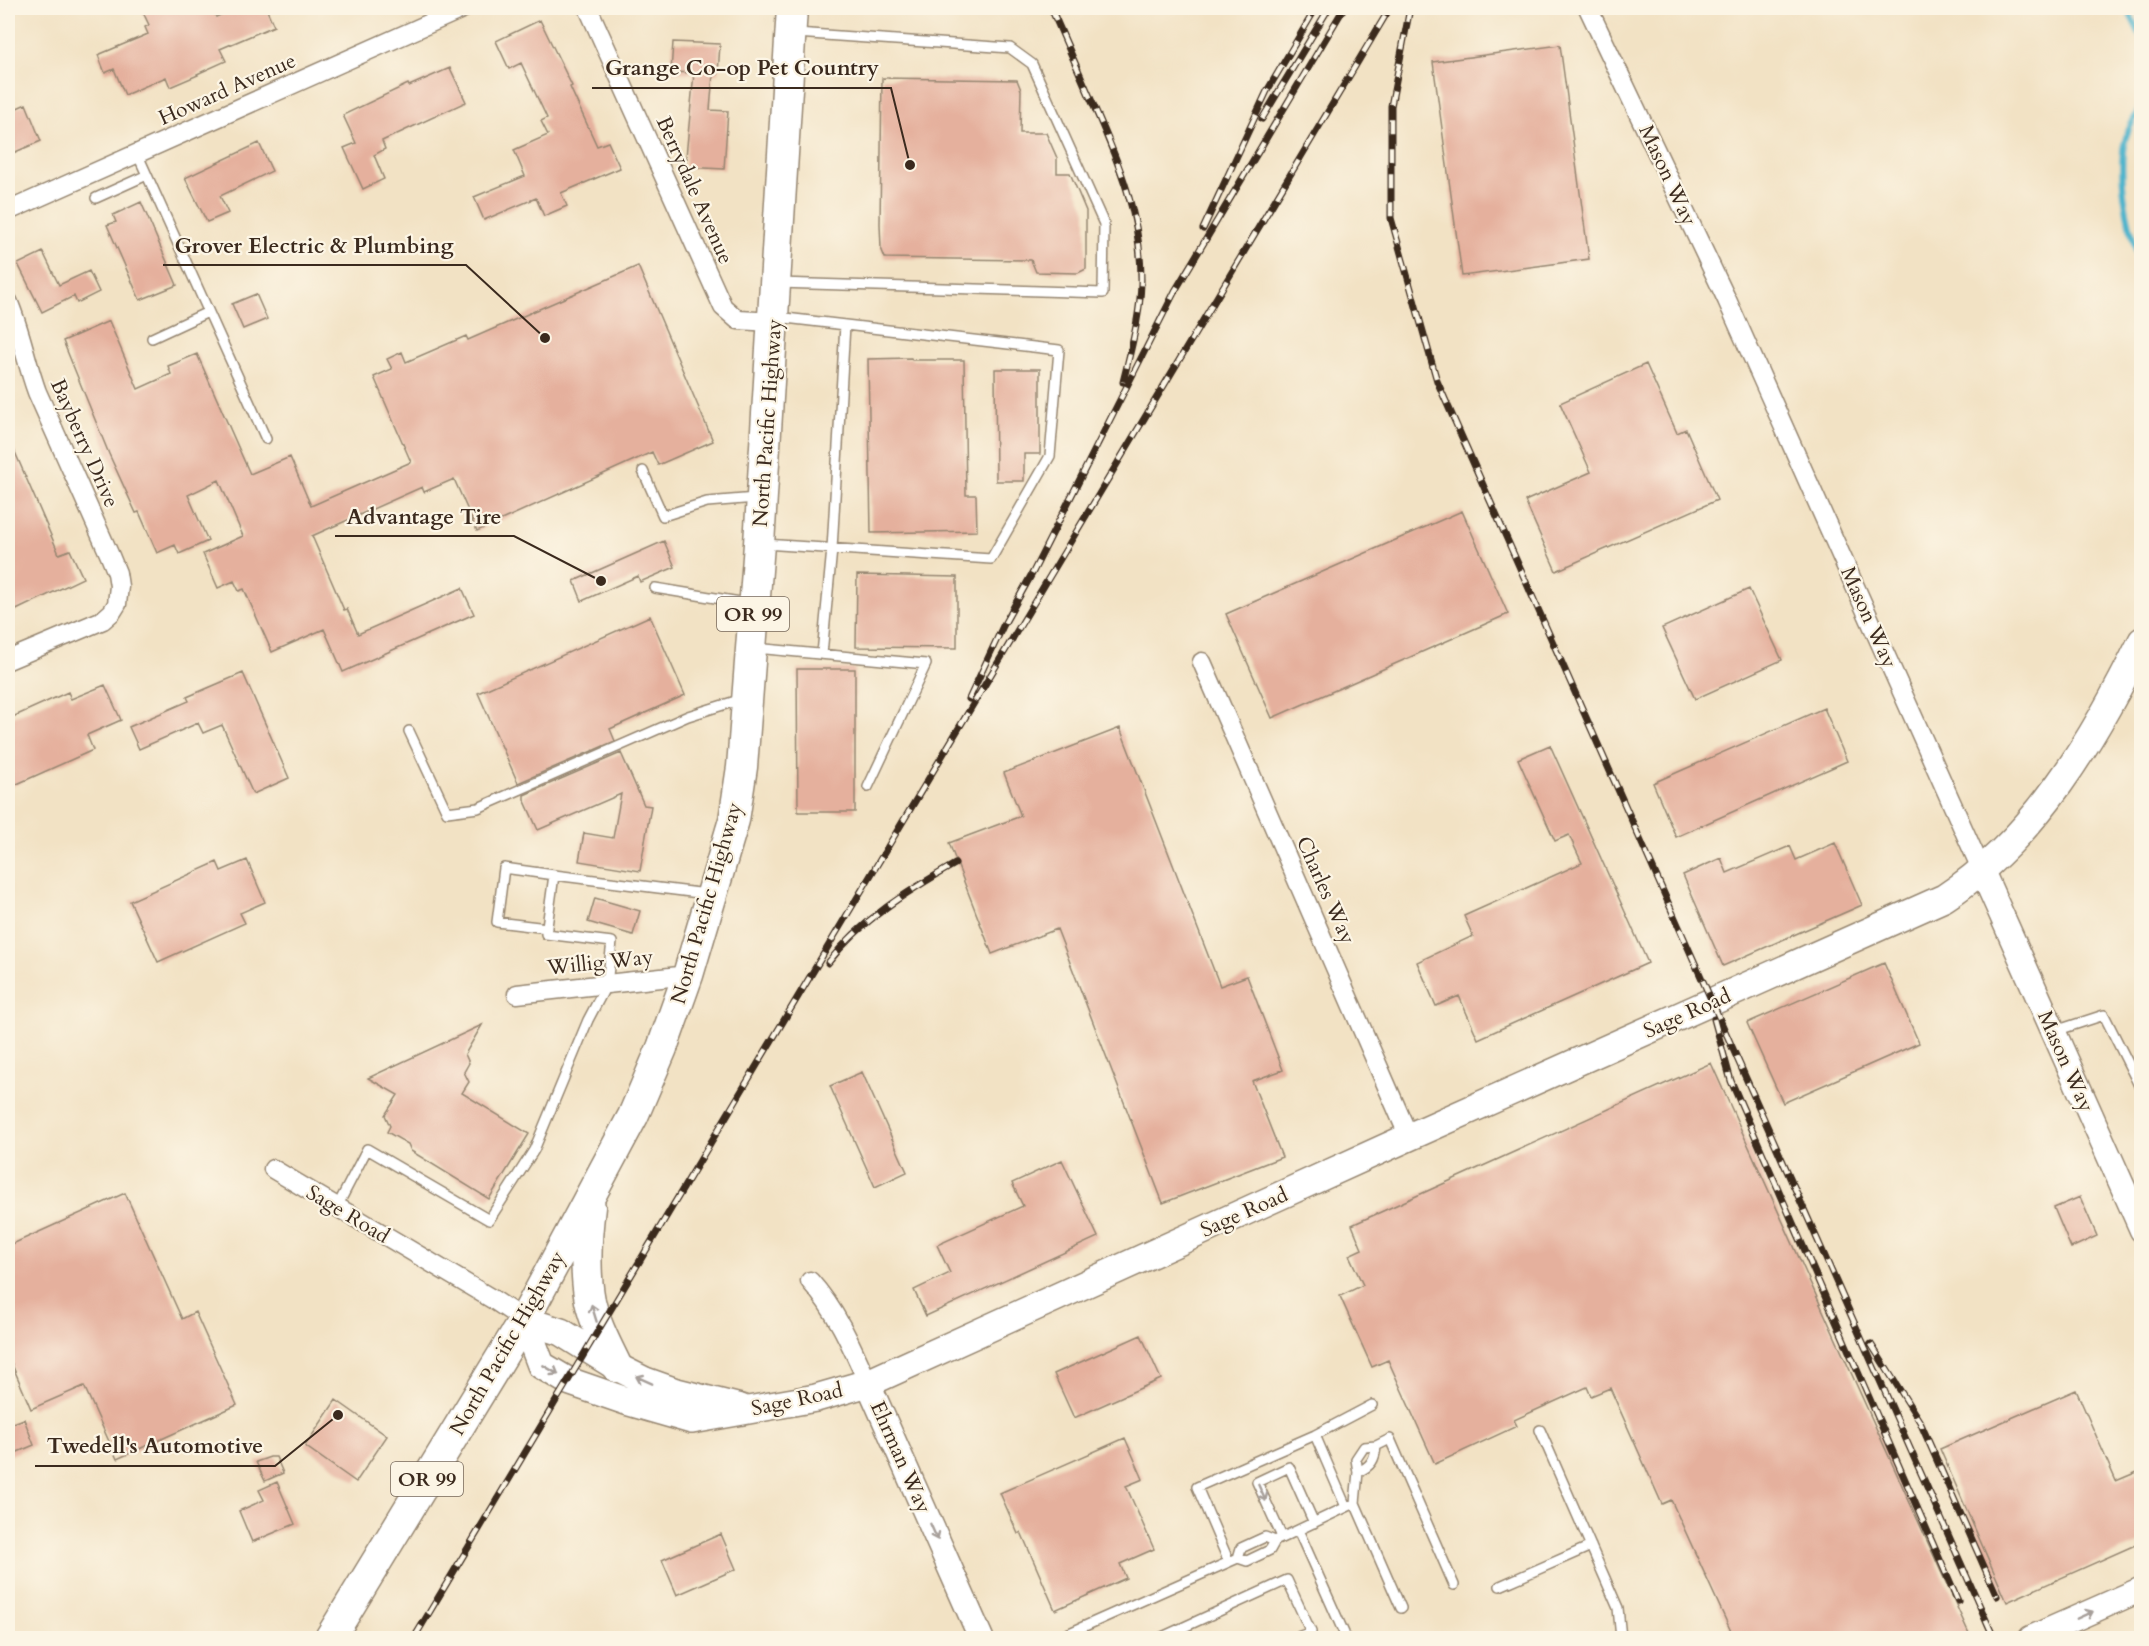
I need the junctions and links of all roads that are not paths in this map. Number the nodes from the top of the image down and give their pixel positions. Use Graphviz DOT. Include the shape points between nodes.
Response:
graph roads {
  1 [pos="464,8"];
  2 [pos="588,8"];
  3 [pos="1588,8"];
  4 [pos="791,20"];
  5 [pos="137,153"];
  6 [pos="147,175"];
  7 [pos="96,198"];
  8 [pos="8,211"];
  9 [pos="776,283"];
  10 [pos="8,301"];
  11 [pos="208,312"];
  12 [pos="773,319"];
  13 [pos="845,325"];
  14 [pos="152,338"];
  15 [pos="266,439"];
  16 [pos="643,471"];
  17 [pos="762,498"];
  18 [pos="759,544"];
  19 [pos="831,549"];
  20 [pos="655,588"];
  21 [pos="754,605"];
  22 [pos="2142,641"];
  23 [pos="751,648"];
  24 [pos="822,654"];
  25 [pos="8,660"];
  26 [pos="1202,662"];
  27 [pos="748,698"];
  28 [pos="409,731"];
  29 [pos="867,787"];
  30 [pos="1982,871"];
  31 [pos="554,875"];
  32 [pos="713,895"];
  33 [pos="547,928"];
  34 [pos="688,975"];
  35 [pos="607,984"];
  36 [pos="517,994"];
  37 [pos="2053,1032"];
  38 [pos="2138,1077"];
  39 [pos="2142,1092"];
  40 [pos="1409,1137"];
  41 [pos="273,1169"];
  42 [pos="591,1194"];
  43 [pos="337,1208"];
  44 [pos="2142,1230"];
  45 [pos="810,1281"];
  46 [pos="524,1320"];
  47 [pos="617,1367"];
  48 [pos="868,1383"];
  49 [pos="1372,1405"];
  50 [pos="745,1409"];
  51 [pos="1540,1430"];
  52 [pos="1315,1435"];
  53 [pos="1376,1446"];
  54 [pos="1358,1472"];
  55 [pos="1351,1505"];
  56 [pos="1314,1523"];
  57 [pos="1299,1530"];
  58 [pos="1278,1539"];
  59 [pos="1591,1546"];
  60 [pos="1238,1557"];
  61 [pos="1229,1562"];
  62 [pos="1454,1586"];
  63 [pos="1500,1586"];
  64 [pos="2142,1589"];
  65 [pos="1401,1608"];
  66 [pos="1344,1633"];
  67 [pos="330,1638"];
  68 [pos="981,1638"];
  69 [pos="1058,1638"];
  70 [pos="1160,1638"];
  71 [pos="1295,1638"];
  72 [pos="1621,1638"];
  73 [pos="2031,1638"];
  1 -- 5 [label="street, Howard Avenue"];
  2 -- 12 [label="street, Berrydale Avenue" via="723,307 738,320"];
  3 -- 30 [label="street, Mason Way" via="1732,311"];
  4 -- 9 [label="main road, North Pacific Highway / OR 99"];
  4 -- 9 [label="lane" via="1010,48 1032,64 1104,224 1103,293"];
  5 -- 6 [label="lane"];
  5 -- 8 [label="street, Howard Avenue"];
  6 -- 7 [label="lane"];
  6 -- 11 [label="lane"];
  9 -- 12 [label="main road, North Pacific Highway / OR 99"];
  10 -- 25 [label="street, Bayberry Drive" via="18,323 31,375 117,573 118,586 117,604 103,620"];
  11 -- 14 [label="lane"];
  11 -- 15 [label="lane"];
  12 -- 13 [label="lane"];
  12 -- 17 [label="main road, North Pacific Highway / OR 99"];
  13 -- 19 [label="lane"];
  13 -- 19 [label="lane" via="1059,350 1050,456 991,559"];
  16 -- 17 [label="lane" via="663,516 707,502"];
  17 -- 18 [label="main road, North Pacific Highway / OR 99"];
  18 -- 19 [label="lane"];
  18 -- 21 [label="main road, North Pacific Highway / OR 99"];
  19 -- 24 [label="lane"];
  20 -- 21 [label="lane"];
  21 -- 23 [label="main road, North Pacific Highway / OR 99"];
  22 -- 30 [label="main road, Sage Road" via="2099,722 2059,783 2022,830"];
  23 -- 24 [label="lane"];
  23 -- 27 [label="main road, North Pacific Highway / OR 99"];
  24 -- 29 [label="lane" via="926,664"];
  26 -- 40 [label="street, Charles Way"];
  27 -- 28 [label="lane" via="688,716 478,808 447,812"];
  27 -- 32 [label="main road, North Pacific Highway / OR 99" via="734,820"];
  30 -- 37 [label="street, Mason Way"];
  30 -- 40 [label="main road, Sage Road" via="1929,906"];
  31 -- 32 [label="lane"];
  31 -- 33 [label="lane"];
  31 -- 33 [label="lane" via="504,868 501,890 497,921"];
  32 -- 34 [label="main road, North Pacific Highway / OR 99"];
  33 -- 35 [label="lane" via="546,934 612,942"];
  34 -- 35 [label="street, Willig Way"];
  34 -- 42 [label="main road, North Pacific Highway / OR 99" via="633,1116"];
  35 -- 36 [label="street, Willig Way"];
  35 -- 43 [label="lane" via="534,1149 489,1220 367,1149"];
  37 -- 38 [label="lane" via="2104,1016"];
  37 -- 44 [label="street, Mason Way"];
  38 -- 39 [label="lane"];
  40 -- 48 [label="main road, Sage Road"];
  41 -- 43 [label="street, Sage Road"];
  42 -- 46 [label="main road, North Pacific Highway / OR 99"];
  47 -- 42 [label="main road, one-way" via="590,1302 586,1248"];
  43 -- 46 [label="street, Sage Road"];
  45 -- 48 [label="street, Ehrman Way" via="833,1309"];
  46 -- 47 [label="main road" via="561,1332"];
  46 -- 50 [label="main road, Sage Road, one-way" via="542,1365 568,1381 692,1420"];
  46 -- 67 [label="main road, North Pacific Highway / OR 99"];
  50 -- 47 [label="main road, one-way" via="673,1391"];
  48 -- 50 [label="main road, Sage Road" via="816,1398"];
  48 -- 68 [label="street, Ehrman Way, one-way"];
  49 -- 52 [label="lane"];
  51 -- 59 [label="lane"];
  52 -- 55 [label="lane"];
  52 -- 61 [label="lane" via="1197,1487"];
  53 -- 54 [label="lane" via="1369,1467"];
  53 -- 54 [label="lane" via="1364,1447 1356,1459"];
  53 -- 62 [label="lane" via="1390,1440"];
  54 -- 55 [label="lane"];
  55 -- 56 [label="lane"];
  55 -- 65 [label="lane"];
  56 -- 57 [label="lane"];
  56 -- 58 [label="lane, one-way" via="1289,1467 1257,1482"];
  57 -- 58 [label="lane"];
  57 -- 66 [label="lane"];
  58 -- 60 [label="lane" via="1270,1551 1247,1561"];
  58 -- 60 [label="lane" via="1265,1537 1250,1543 1240,1548"];
  59 -- 63 [label="lane"];
  59 -- 72 [label="lane" via="1618,1608"];
  60 -- 61 [label="lane"];
  61 -- 69 [label="lane"];
  73 -- 64 [label="street, one-way"];
  70 -- 71 [label="lane" via="1287,1580 1311,1632"];
}
